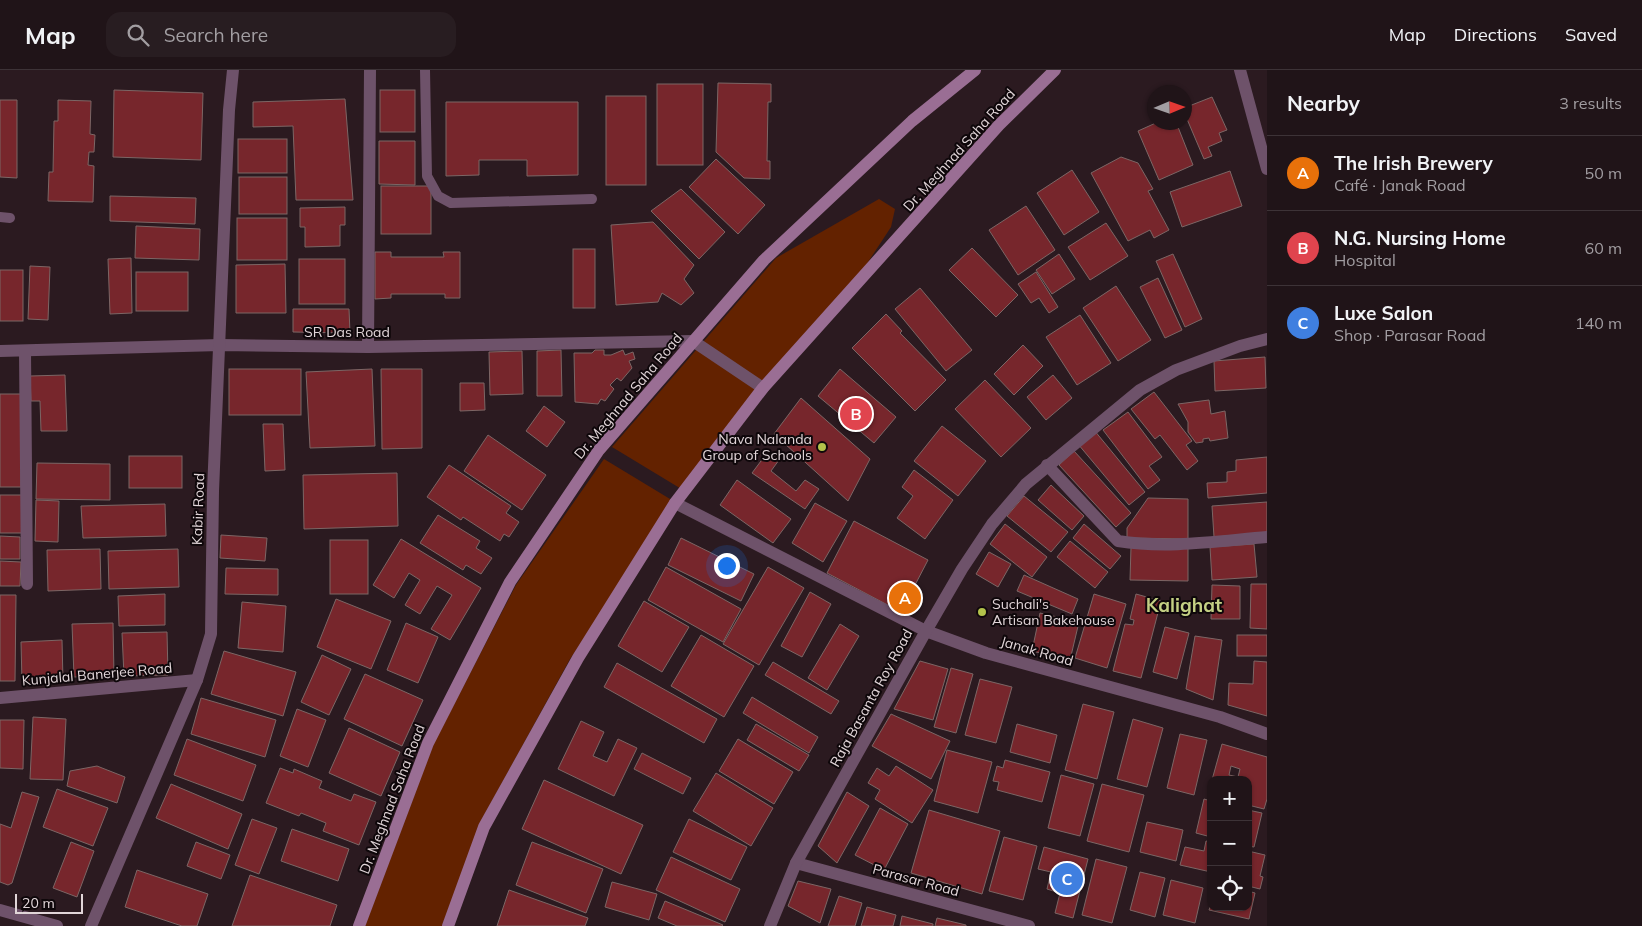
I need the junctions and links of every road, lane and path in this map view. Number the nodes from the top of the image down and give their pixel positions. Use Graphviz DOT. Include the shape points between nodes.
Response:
graph roads {
  1 [pos="234,70"];
  2 [pos="370,70"];
  3 [pos="425,70"];
  4 [pos="975,70"];
  5 [pos="1055,70"];
  6 [pos="1240,70"];
  7 [pos="1267,169"];
  8 [pos="592,199"];
  9 [pos="1267,339"];
  10 [pos="693,341"];
  11 [pos="220,345"];
  12 [pos="368,347"];
  13 [pos="0,351"];
  14 [pos="25,351"];
  15 [pos="763,388"];
  16 [pos="1047,466"];
  17 [pos="675,503"];
  18 [pos="1267,537"];
  19 [pos="27,584"];
  20 [pos="926,631"];
  21 [pos="197,680"];
  22 [pos="0,698"];
  23 [pos="1267,734"];
  24 [pos="796,863"];
  25 [pos="0,910"];
  26 [pos="57,926"];
  27 [pos="91,926"];
  28 [pos="359,926"];
  29 [pos="448,926"];
  30 [pos="770,926"];
  31 [pos="1029,926"];
  1 -- 11 [label="street, Kabir Road" via="229,110"];
  2 -- 12 [label="street"];
  3 -- 8 [label="lane" via="428,176 438,196 451,203"];
  4 -- 10 [label="street, Dr. Meghnad Saha Road" via="912,121 764,260"];
  5 -- 15 [label="street, Dr. Meghnad Saha Road" via="998,125"];
  6 -- 7 [label="street"];
  9 -- 16 [label="street, Raja Basanta Roy Road" via="1176,370 1140,390"];
  10 -- 12 [label="street, SR Das Road"];
  10 -- 15 [label="street"];
  10 -- 28 [label="street, Dr. Meghnad Saha Road" via="599,450 510,582 428,743"];
  11 -- 12 [label="street, SR Das Road"];
  11 -- 14 [label="street, SR Das Road"];
  11 -- 21 [label="street, Kabir Road" via="213,491 212,634"];
  13 -- 14 [label="street, SR Das Road"];
  14 -- 19 [label="street"];
  15 -- 17 [label="street, Dr. Meghnad Saha Road"];
  16 -- 18 [label="street" via="1118,541 1175,544"];
  16 -- 20 [label="street, Raja Basanta Roy Road" via="1026,484 992,524"];
  17 -- 20 [label="street, Janak Road"];
  17 -- 29 [label="street, Dr. Meghnad Saha Road" via="578,658 484,827"];
  20 -- 23 [label="street, Janak Road" via="986,653 1220,717"];
  20 -- 24 [label="street, Raja Basanta Roy Road"];
  21 -- 22 [label="street, Kunjalal Banerjee Road"];
  21 -- 27 [label="street, Kabir Road"];
  24 -- 30 [label="street, Raja Basanta Roy Road"];
  24 -- 31 [label="street, Parasar Road"];
  25 -- 26 [label="street"];
}
